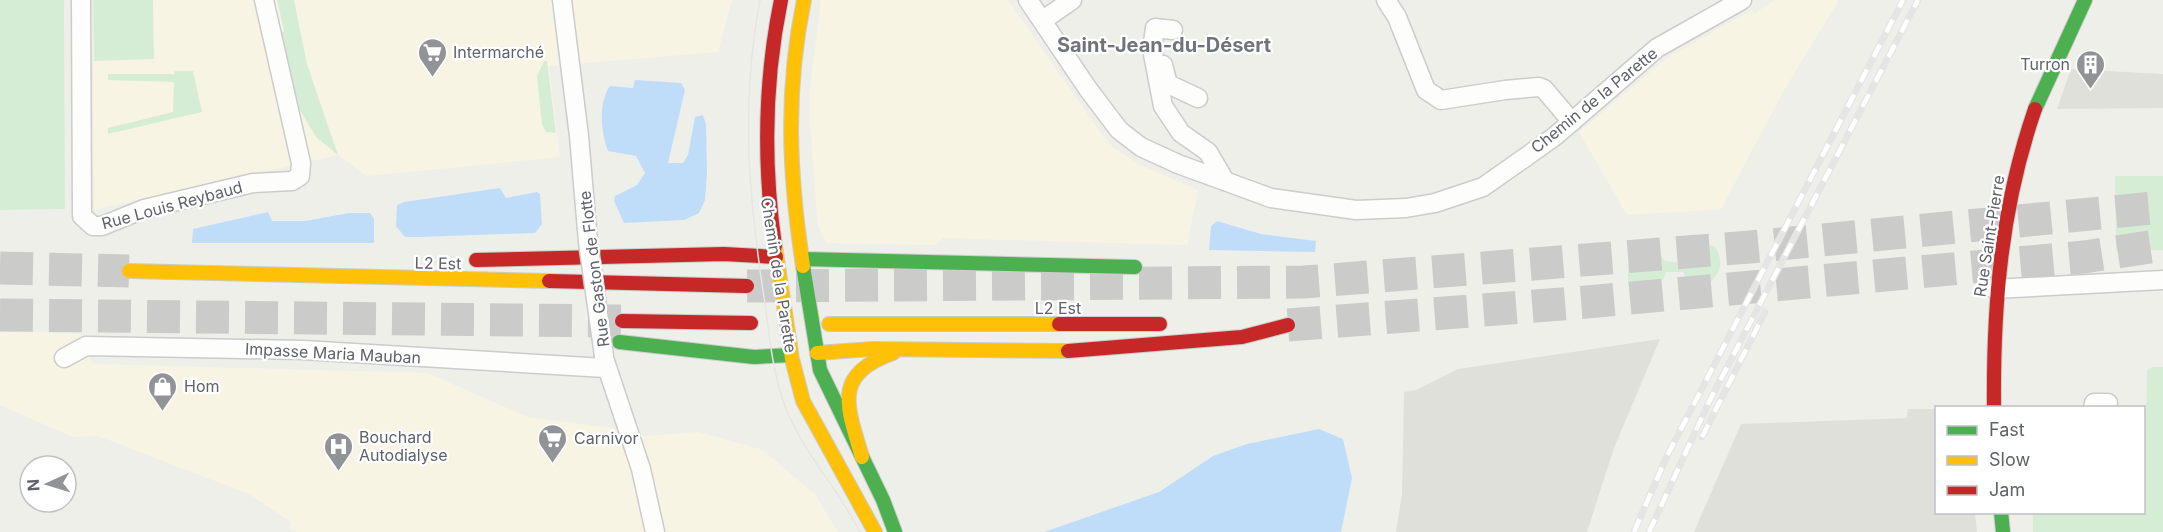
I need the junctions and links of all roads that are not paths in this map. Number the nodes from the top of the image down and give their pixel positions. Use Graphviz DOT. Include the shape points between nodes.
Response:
graph roads {
  1 [pos="81,0"];
  2 [pos="562,0"];
  3 [pos="781,0"];
  4 [pos="804,0"];
  5 [pos="1028,0"];
  6 [pos="1072,0"];
  7 [pos="1386,0"];
  8 [pos="1742,0"];
  9 [pos="2085,0"];
  10 [pos="265,1"];
  11 [pos="1042,20"];
  12 [pos="2061,20"];
  13 [pos="1173,30"];
  14 [pos="1152,49"];
  15 [pos="2049,76"];
  16 [pos="1198,98"];
  17 [pos="1572,122"];
  18 [pos="1225,181"];
  19 [pos="776,257"];
  20 [pos="802,259"];
  21 [pos="456,261"];
  22 [pos="408,264"];
  23 [pos="1135,267"];
  24 [pos="129,271"];
  25 [pos="283,275"];
  26 [pos="2163,280"];
  27 [pos="747,286"];
  28 [pos="1994,289"];
  29 [pos="622,321"];
  30 [pos="751,323"];
  31 [pos="829,324"];
  32 [pos="1172,324"];
  33 [pos="1219,324"];
  34 [pos="620,342"];
  35 [pos="901,351"];
  36 [pos="817,353"];
  37 [pos="791,355"];
  38 [pos="64,358"];
  39 [pos="604,362"];
  40 [pos="1994,406"];
  41 [pos="862,457"];
  42 [pos="2001,514"];
  43 [pos="655,532"];
  44 [pos="874,532"];
  45 [pos="895,532"];
  46 [pos="2003,532"];
  1 -- 10 [label="street, Rue Louis Reybaud" via="82,216 93,226 144,209 253,183 292,181 300,176 301,163"];
  2 -- 39 [label="street, Rue Gaston de Flotte, bridge"];
  3 -- 19 [label="main road, Chemin de la Parette" via="763,121 766,186"];
  4 -- 20 [label="main road, Chemin de la Parette" via="793,72 791,139"];
  5 -- 11 [label="street, Chemin de la Parette"];
  6 -- 11 [label="street"];
  7 -- 17 [label="street" via="1397,17 1426,90 1433,96 1451,100 1539,87"];
  8 -- 17 [label="street, Chemin de la Parette" via="1657,48"];
  9 -- 15 [label="main road, Rue Saint-Pierre"];
  11 -- 18 [label="street, Chemin de la Parette" via="1119,130 1150,152"];
  12 -- 15 [label="main road, Rue Saint-Pierre"];
  13 -- 14 [label="street" via="1155,28"];
  14 -- 16 [label="street" via="1161,58 1168,84"];
  14 -- 18 [label="street" via="1163,106 1181,133 1208,152"];
  15 -- 28 [label="main road, Rue Saint-Pierre" via="2017,167"];
  17 -- 18 [label="street, Chemin de la Parette" via="1483,187 1406,208 1356,210 1305,204 1271,198"];
  19 -- 20 [label="main road"];
  19 -- 21 [label="main road" via="724,254"];
  19 -- 37 [label="main road, Chemin de la Parette"];
  20 -- 23 [label="main road"];
  20 -- 36 [label="main road, Chemin de la Parette"];
  22 -- 25 [label="main road" via="325,268"];
  24 -- 25 [label="main road, L2 Est"];
  25 -- 27 [label="main road, L2 Est"];
  26 -- 28 [label="street"];
  28 -- 40 [label="main road, Rue Saint-Pierre"];
  29 -- 30 [label="main road"];
  31 -- 32 [label="main road, L2 Est"];
  33 -- 35 [label="main road" via="1287,325 1242,337 1079,351"];
  34 -- 37 [label="main road" via="754,357"];
  35 -- 36 [label="main road"];
  35 -- 41 [label="main road" via="865,363 850,385 850,417"];
  36 -- 37 [label="main road"];
  36 -- 41 [label="main road, Chemin de la Parette" via="826,387"];
  37 -- 44 [label="main road, Chemin de la Parette" via="808,414"];
  38 -- 39 [label="street, Impasse Maria Mauban" via="86,346"];
  39 -- 43 [label="street, Rue Gaston de Flotte" via="641,469"];
  41 -- 45 [label="main road, Chemin de la Parette"];
  42 -- 46 [label="main road"];
}
